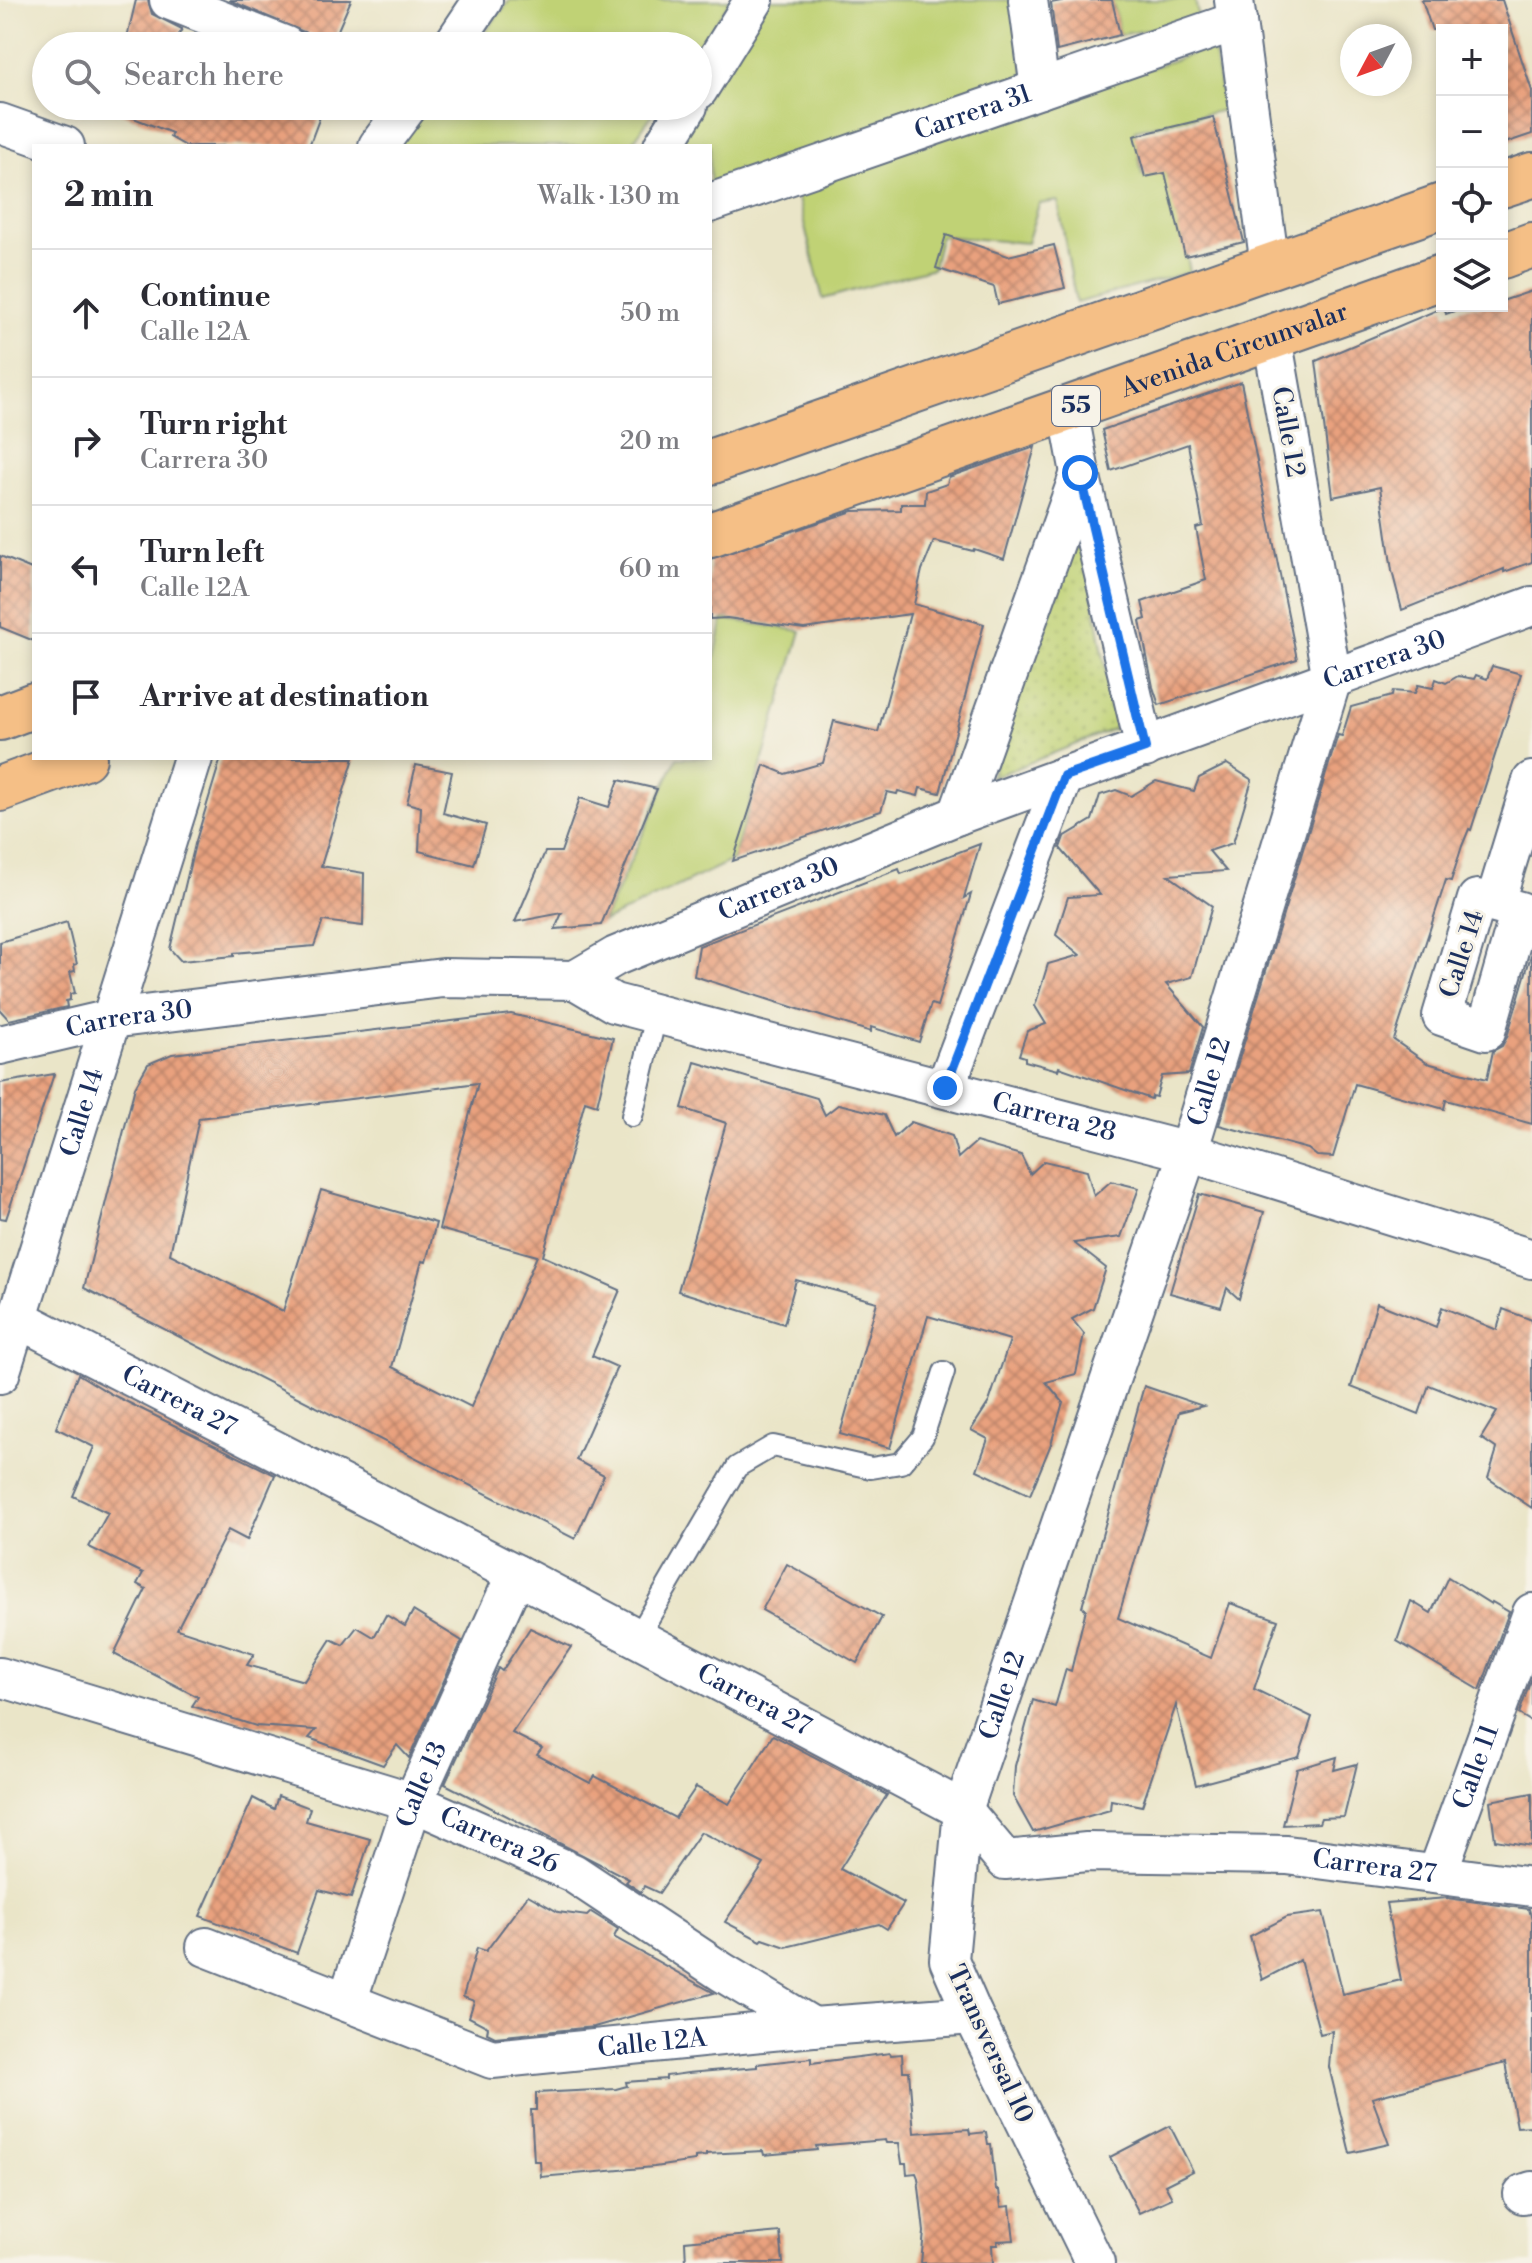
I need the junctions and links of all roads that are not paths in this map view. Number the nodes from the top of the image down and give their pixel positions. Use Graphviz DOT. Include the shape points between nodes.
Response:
graph roads {
  1 [pos="483,0"];
  2 [pos="754,0"];
  3 [pos="1028,0"];
  4 [pos="190,4"];
  5 [pos="1235,10"];
  6 [pos="254,32"];
  7 [pos="461,32"];
  8 [pos="712,68"];
  9 [pos="1040,89"];
  10 [pos="398,120"];
  11 [pos="679,120"];
  12 [pos="0,123"];
  13 [pos="59,144"];
  14 [pos="380,144"];
  15 [pos="664,144"];
  16 [pos="1532,175"];
  17 [pos="1508,183"];
  18 [pos="712,202"];
  19 [pos="1436,208"];
  20 [pos="1532,245"];
  21 [pos="1508,254"];
  22 [pos="1270,266"];
  23 [pos="1436,279"];
  24 [pos="1272,337"];
  25 [pos="1068,409"];
  26 [pos="712,461"];
  27 [pos="1080,473"];
  28 [pos="712,534"];
  29 [pos="1532,606"];
  30 [pos="1332,679"];
  31 [pos="32,706"];
  32 [pos="0,718"];
  33 [pos="1145,748"];
  34 [pos="79,760"];
  35 [pos="192,760"];
  36 [pos="1064,776"];
  37 [pos="1532,781"];
  38 [pos="0,789"];
  39 [pos="958,815"];
  40 [pos="1495,902"];
  41 [pos="575,980"];
  42 [pos="657,1012"];
  43 [pos="111,1019"];
  44 [pos="0,1045"];
  45 [pos="945,1088"];
  46 [pos="632,1116"];
  47 [pos="1188,1152"];
  48 [pos="1532,1259"];
  49 [pos="17,1318"];
  50 [pos="944,1372"];
  51 [pos="0,1374"];
  52 [pos="516,1574"];
  53 [pos="1532,1613"];
  54 [pos="636,1640"];
  55 [pos="0,1677"];
  56 [pos="413,1802"];
  57 [pos="963,1810"];
  58 [pos="1437,1874"];
  59 [pos="1532,1887"];
  60 [pos="206,1947"];
  61 [pos="347,2002"];
  62 [pos="973,2015"];
  63 [pos="813,2027"];
  64 [pos="1095,2263"];
  1 -- 7 [label="street"];
  2 -- 8 [label="street"];
  3 -- 9 [label="street"];
  4 -- 6 [label="street"];
  5 -- 9 [label="street, Carrera 31"];
  5 -- 22 [label="street"];
  9 -- 18 [label="street, Carrera 31"];
  10 -- 14 [label="street"];
  11 -- 15 [label="street"];
  12 -- 13 [label="street"];
  16 -- 17 [label="highway"];
  19 -- 22 [label="highway"];
  20 -- 21 [label="highway"];
  22 -- 26 [label="highway"];
  23 -- 24 [label="highway, Avenida Circunvalar / 55"];
  24 -- 25 [label="highway, Avenida Circunvalar / 55"];
  24 -- 30 [label="street, Calle 12"];
  25 -- 27 [label="street"];
  25 -- 28 [label="highway, Avenida Circunvalar / 55"];
  27 -- 33 [label="street"];
  27 -- 39 [label="street"];
  29 -- 30 [label="street, Carrera 30"];
  30 -- 33 [label="street, Carrera 30"];
  30 -- 47 [label="street, Calle 12"];
  31 -- 32 [label="highway"];
  33 -- 36 [label="street, Carrera 30"];
  34 -- 38 [label="highway"];
  35 -- 43 [label="street, Calle 14"];
  36 -- 39 [label="street, Carrera 30"];
  36 -- 45 [label="street"];
  37 -- 40 [label="street, Calle 14"];
  39 -- 41 [label="street, Carrera 30" via="616,956"];
  41 -- 42 [label="street, Carrera 28" via="614,1003"];
  41 -- 43 [label="street, Carrera 30" via="443,978"];
  42 -- 45 [label="street, Carrera 28"];
  42 -- 46 [label="lane"];
  43 -- 44 [label="street, Carrera 30"];
  43 -- 49 [label="street, Calle 14"];
  45 -- 47 [label="street, Carrera 28"];
  47 -- 48 [label="street, Carrera 28"];
  47 -- 57 [label="street, Calle 12"];
  49 -- 51 [label="street, Calle 14"];
  49 -- 52 [label="street, Carrera 27"];
  50 -- 54 [label="lane" via="923,1437 901,1463 871,1468 773,1446 737,1467"];
  52 -- 54 [label="street, Carrera 27"];
  52 -- 56 [label="street, Calle 13"];
  53 -- 58 [label="street, Calle 11"];
  54 -- 57 [label="street, Carrera 27"];
  55 -- 56 [label="street, Carrera 26"];
  56 -- 61 [label="street, Calle 13"];
  56 -- 63 [label="street, Carrera 26" via="573,1873"];
  57 -- 58 [label="street, Carrera 27" via="1005,1860 1087,1852 1287,1855"];
  57 -- 62 [label="street, Transversal 10" via="949,1960"];
  58 -- 59 [label="street, Carrera 27"];
  60 -- 61 [label="street"];
  61 -- 63 [label="street, Calle 12A" via="492,2059"];
  62 -- 63 [label="street"];
  62 -- 64 [label="street, Transversal 10"];
}
